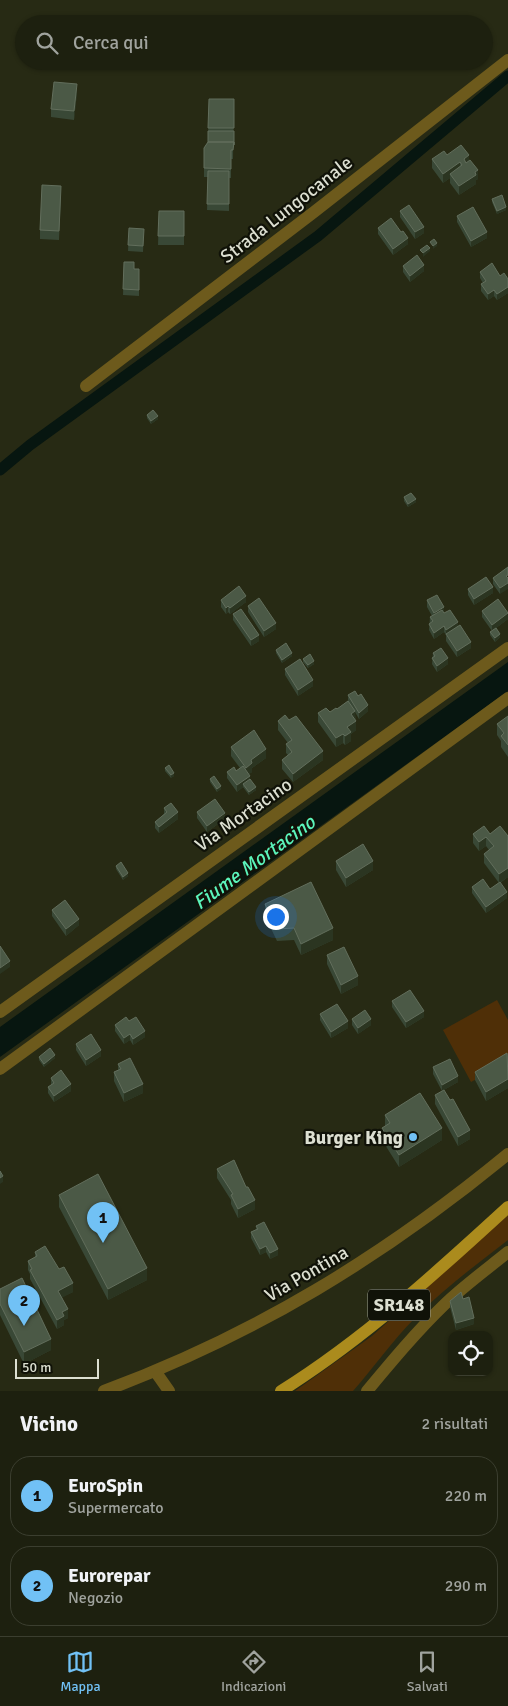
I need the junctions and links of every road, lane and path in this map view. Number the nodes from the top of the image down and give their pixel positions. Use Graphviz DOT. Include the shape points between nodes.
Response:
graph roads {
  1 [pos="508,60"];
  2 [pos="86,386"];
  3 [pos="508,648"];
  4 [pos="508,698"];
  5 [pos="0,1012"];
  6 [pos="0,1069"];
  7 [pos="508,1154"];
  8 [pos="508,1207"];
  9 [pos="508,1252"];
  10 [pos="156,1371"];
  11 [pos="104,1391"];
  12 [pos="160,1391"];
  13 [pos="169,1391"];
  14 [pos="281,1391"];
  15 [pos="367,1391"];
  1 -- 2 [label="street, Strada Lungocanale"];
  3 -- 5 [label="street, Via Mortacino"];
  4 -- 6 [label="street"];
  7 -- 10 [label="street, Via Pontina" via="415,1226 348,1272 241,1332"];
  8 -- 14 [label="main road, SR148" via="381,1320"];
  9 -- 15 [label="street" via="439,1310"];
  10 -- 11 [label="street, Via Pontina"];
  10 -- 12 [label="street"];
  10 -- 13 [label="street"];
}
